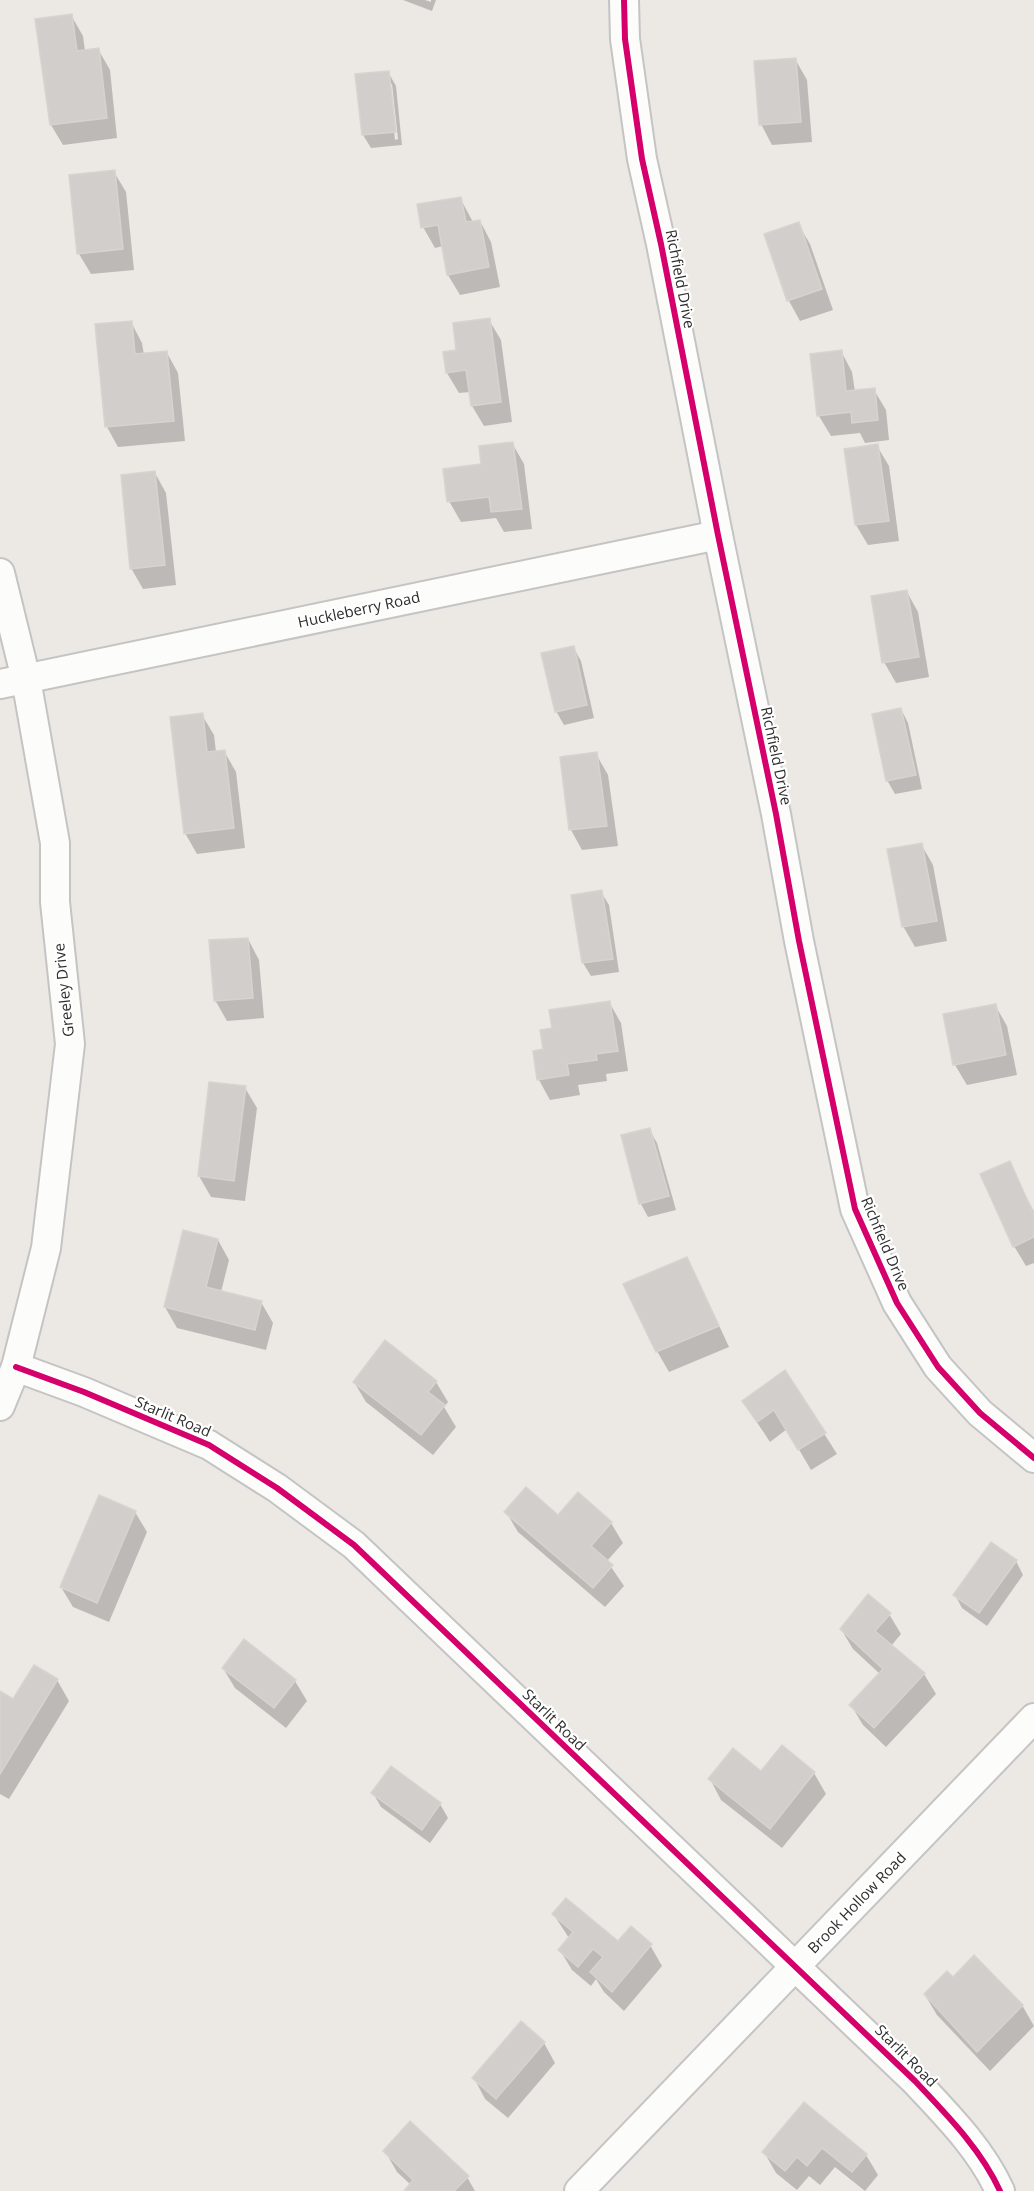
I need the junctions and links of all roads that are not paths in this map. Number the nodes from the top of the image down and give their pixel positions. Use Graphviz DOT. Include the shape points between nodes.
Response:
graph roads {
  1 [pos="624,0"];
  2 [pos="718,535"];
  3 [pos="0,573"];
  4 [pos="13,681"];
  5 [pos="16,1367"];
  6 [pos="0,1406"];
  7 [pos="1034,1458"];
  8 [pos="1034,1718"];
  9 [pos="795,1966"];
  10 [pos="579,2191"];
  11 [pos="1000,2191"];
  1 -- 2 [label="street, Richfield Drive" via="625,39 642,159"];
  2 -- 4 [label="street, Huckleberry Road"];
  2 -- 7 [label="street, Richfield Drive" via="855,1209 897,1303 938,1367 980,1413"];
  3 -- 4 [label="street, Greeley Drive"];
  4 -- 5 [label="street, Greeley Drive" via="55,843 55,902 70,1044 46,1248"];
  5 -- 6 [label="street, Greeley Drive"];
  5 -- 9 [label="street, Starlit Road" via="209,1445 277,1488 354,1545"];
  8 -- 9 [label="street, Brook Hollow Road"];
  9 -- 10 [label="street, Brook Hollow Road"];
  9 -- 11 [label="street, Starlit Road" via="952,2121"];
}
